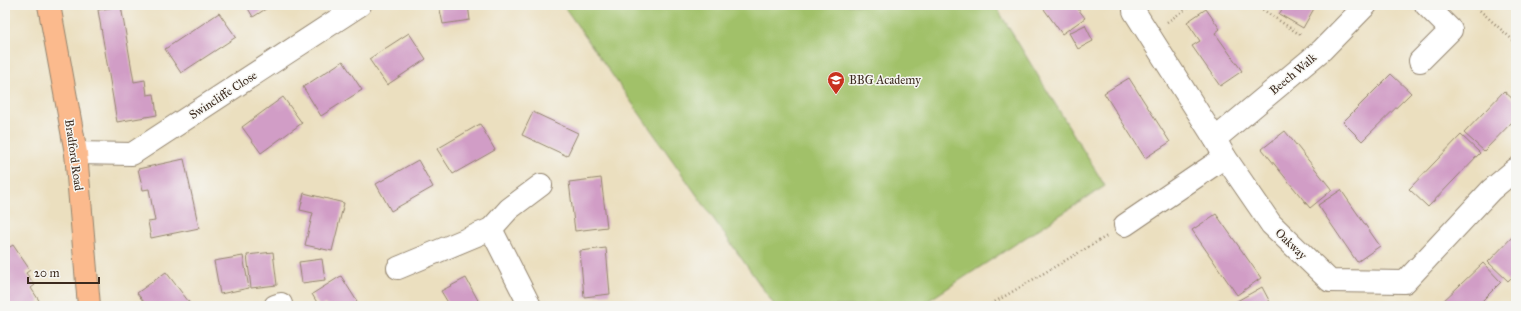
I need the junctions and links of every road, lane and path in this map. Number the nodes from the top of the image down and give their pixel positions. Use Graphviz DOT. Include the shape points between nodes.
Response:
graph roads {
  1 [pos="49,5"];
  2 [pos="360,5"];
  3 [pos="1135,5"];
  4 [pos="1192,5"];
  5 [pos="1256,5"];
  6 [pos="1366,5"];
  7 [pos="1426,5"];
  8 [pos="1474,5"];
  9 [pos="1149,34"];
  10 [pos="1516,43"];
  11 [pos="1322,50"];
  12 [pos="1420,61"];
  13 [pos="1220,148"];
  14 [pos="76,153"];
  15 [pos="1516,169"];
  16 [pos="541,185"];
  17 [pos="1125,225"];
  18 [pos="491,229"];
  19 [pos="398,268"];
  20 [pos="90,306"];
  21 [pos="530,306"];
  22 [pos="988,306"];
  1 -- 14 [label="main road, Bradford Road"];
  2 -- 14 [label="street, Swincliffe Close" via="132,154"];
  3 -- 9 [label="street, Oakway" via="1134,11"];
  4 -- 9 [label="path"];
  5 -- 11 [label="path"];
  6 -- 11 [label="street, Beech Walk"];
  7 -- 12 [label="street" via="1451,30"];
  8 -- 10 [label="path"];
  9 -- 13 [label="street, Oakway"];
  11 -- 13 [label="street, Beech Walk"];
  13 -- 15 [label="street, Oakway" via="1271,224 1330,281 1405,282 1491,190"];
  13 -- 17 [label="street, Beech Walk"];
  14 -- 20 [label="main road, Bradford Road"];
  16 -- 18 [label="street" via="509,209"];
  17 -- 22 [label="path"];
  18 -- 19 [label="street"];
  18 -- 21 [label="street"];
}
